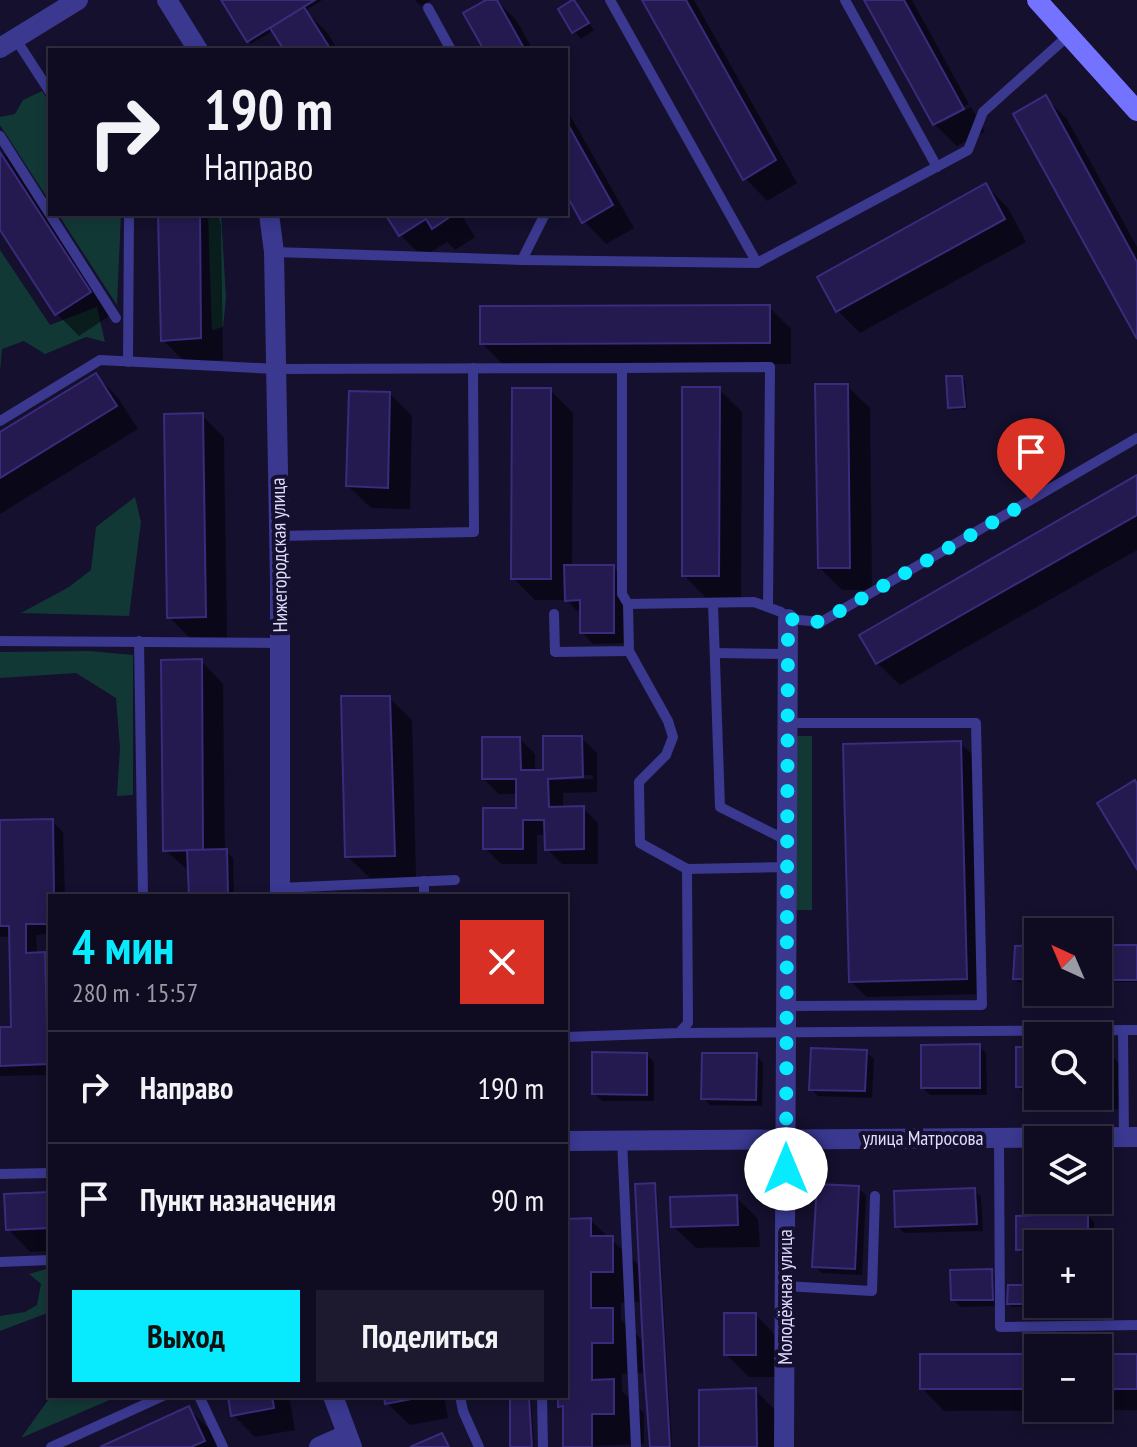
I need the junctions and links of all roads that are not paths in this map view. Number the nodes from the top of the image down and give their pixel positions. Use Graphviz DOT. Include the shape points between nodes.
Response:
graph roads {
  1 [pos="78,0"];
  2 [pos="167,0"];
  3 [pos="610,0"];
  4 [pos="845,0"];
  5 [pos="1037,0"];
  6 [pos="428,8"];
  7 [pos="1069,35"];
  8 [pos="7,43"];
  9 [pos="197,48"];
  10 [pos="450,48"];
  11 [pos="48,90"];
  12 [pos="1137,111"];
  13 [pos="0,136"];
  14 [pos="937,167"];
  15 [pos="48,211"];
  16 [pos="51,216"];
  17 [pos="129,216"];
  18 [pos="269,216"];
  19 [pos="544,216"];
  20 [pos="274,252"];
  21 [pos="522,260"];
  22 [pos="757,263"];
  23 [pos="116,318"];
  24 [pos="128,362"];
  25 [pos="473,368"];
  26 [pos="622,368"];
  27 [pos="276,369"];
  28 [pos="0,421"];
  29 [pos="1137,438"];
  30 [pos="279,536"];
  31 [pos="713,603"];
  32 [pos="628,604"];
  33 [pos="768,607"];
  34 [pos="554,614"];
  35 [pos="788,619"];
  36 [pos="0,641"];
  37 [pos="139,641"];
  38 [pos="280,643"];
  39 [pos="629,651"];
  40 [pos="715,653"];
  41 [pos="789,654"];
  42 [pos="788,723"];
  43 [pos="788,841"];
  44 [pos="788,867"];
  45 [pos="687,869"];
  46 [pos="455,880"];
  47 [pos="424,881"];
  48 [pos="280,892"];
  49 [pos="143,894"];
  50 [pos="424,894"];
  51 [pos="787,1006"];
  52 [pos="1123,1030"];
  53 [pos="1137,1030"];
  54 [pos="787,1031"];
  55 [pos="679,1033"];
  56 [pos="568,1037"];
  57 [pos="1130,1137"];
  58 [pos="999,1138"];
  59 [pos="786,1139"];
  60 [pos="622,1140"];
  61 [pos="568,1141"];
  62 [pos="48,1173"];
  63 [pos="0,1174"];
  64 [pos="875,1196"];
  65 [pos="48,1260"];
  66 [pos="0,1262"];
  67 [pos="785,1286"];
  68 [pos="1137,1325"];
  69 [pos="159,1398"];
  70 [pos="200,1398"];
  71 [pos="334,1398"];
  72 [pos="460,1398"];
  73 [pos="542,1398"];
  74 [pos="349,1441"];
  75 [pos="51,1447"];
  76 [pos="223,1447"];
  77 [pos="319,1447"];
  78 [pos="479,1447"];
  79 [pos="543,1447"];
  80 [pos="636,1447"];
  81 [pos="784,1447"];
  1 -- 8 [label="street"];
  2 -- 9 [label="street"];
  3 -- 22 [label="lane"];
  4 -- 14 [label="lane"];
  5 -- 7 [label="main road"];
  6 -- 10 [label="lane"];
  7 -- 12 [label="main road"];
  7 -- 14 [label="lane" via="983,112 968,150"];
  8 -- 11 [label="lane"];
  13 -- 15 [label="lane"];
  14 -- 22 [label="lane"];
  16 -- 23 [label="lane"];
  17 -- 24 [label="lane"];
  18 -- 20 [label="street, Нижегородская улица"];
  19 -- 21 [label="lane"];
  20 -- 21 [label="lane"];
  20 -- 27 [label="street, Нижегородская улица"];
  21 -- 22 [label="lane"];
  24 -- 27 [label="lane"];
  24 -- 28 [label="lane" via="100,360"];
  25 -- 26 [label="lane"];
  25 -- 27 [label="lane"];
  25 -- 30 [label="lane" via="474,532"];
  26 -- 32 [label="lane" via="622,594"];
  26 -- 33 [label="lane" via="770,367"];
  27 -- 30 [label="street, Нижегородская улица"];
  29 -- 35 [label="lane" via="821,622"];
  30 -- 38 [label="street, Нижегородская улица"];
  31 -- 32 [label="lane"];
  31 -- 33 [label="lane"];
  31 -- 40 [label="lane"];
  32 -- 39 [label="lane"];
  33 -- 35 [label="lane"];
  34 -- 39 [label="lane" via="555,652"];
  35 -- 41 [label="street, Молодёжная улица"];
  36 -- 37 [label="lane"];
  37 -- 38 [label="lane"];
  37 -- 49 [label="lane"];
  38 -- 48 [label="street, Нижегородская улица"];
  39 -- 45 [label="lane" via="673,737 666,755 639,782 640,843"];
  40 -- 41 [label="lane"];
  40 -- 43 [label="lane" via="720,807"];
  41 -- 42 [label="street, Молодёжная улица"];
  42 -- 43 [label="street, Молодёжная улица"];
  42 -- 51 [label="lane" via="976,723 982,1005"];
  43 -- 44 [label="street, Молодёжная улица"];
  44 -- 45 [label="lane"];
  44 -- 51 [label="street, Молодёжная улица"];
  45 -- 55 [label="lane" via="688,1023"];
  46 -- 47 [label="lane"];
  47 -- 48 [label="lane"];
  47 -- 50 [label="lane"];
  51 -- 54 [label="street, Молодёжная улица"];
  52 -- 53 [label="lane"];
  52 -- 54 [label="lane"];
  52 -- 57 [label="lane"];
  54 -- 55 [label="lane"];
  54 -- 59 [label="street, Молодёжная улица"];
  55 -- 56 [label="lane"];
  57 -- 58 [label="street, улица Матросова"];
  58 -- 59 [label="street, улица Матросова"];
  58 -- 68 [label="lane" via="1000,1327"];
  59 -- 60 [label="street, улица Матросова"];
  59 -- 67 [label="street, Молодёжная улица"];
  60 -- 61 [label="street, улица Матросова"];
  60 -- 80 [label="lane"];
  62 -- 63 [label="lane"];
  64 -- 67 [label="lane" via="872,1291"];
  65 -- 66 [label="lane"];
  67 -- 81 [label="street, Молодёжная улица"];
  69 -- 75 [label="lane"];
  70 -- 76 [label="lane"];
  71 -- 74 [label="street"];
  72 -- 78 [label="lane"];
  73 -- 79 [label="lane"];
  74 -- 77 [label="street"];
}
